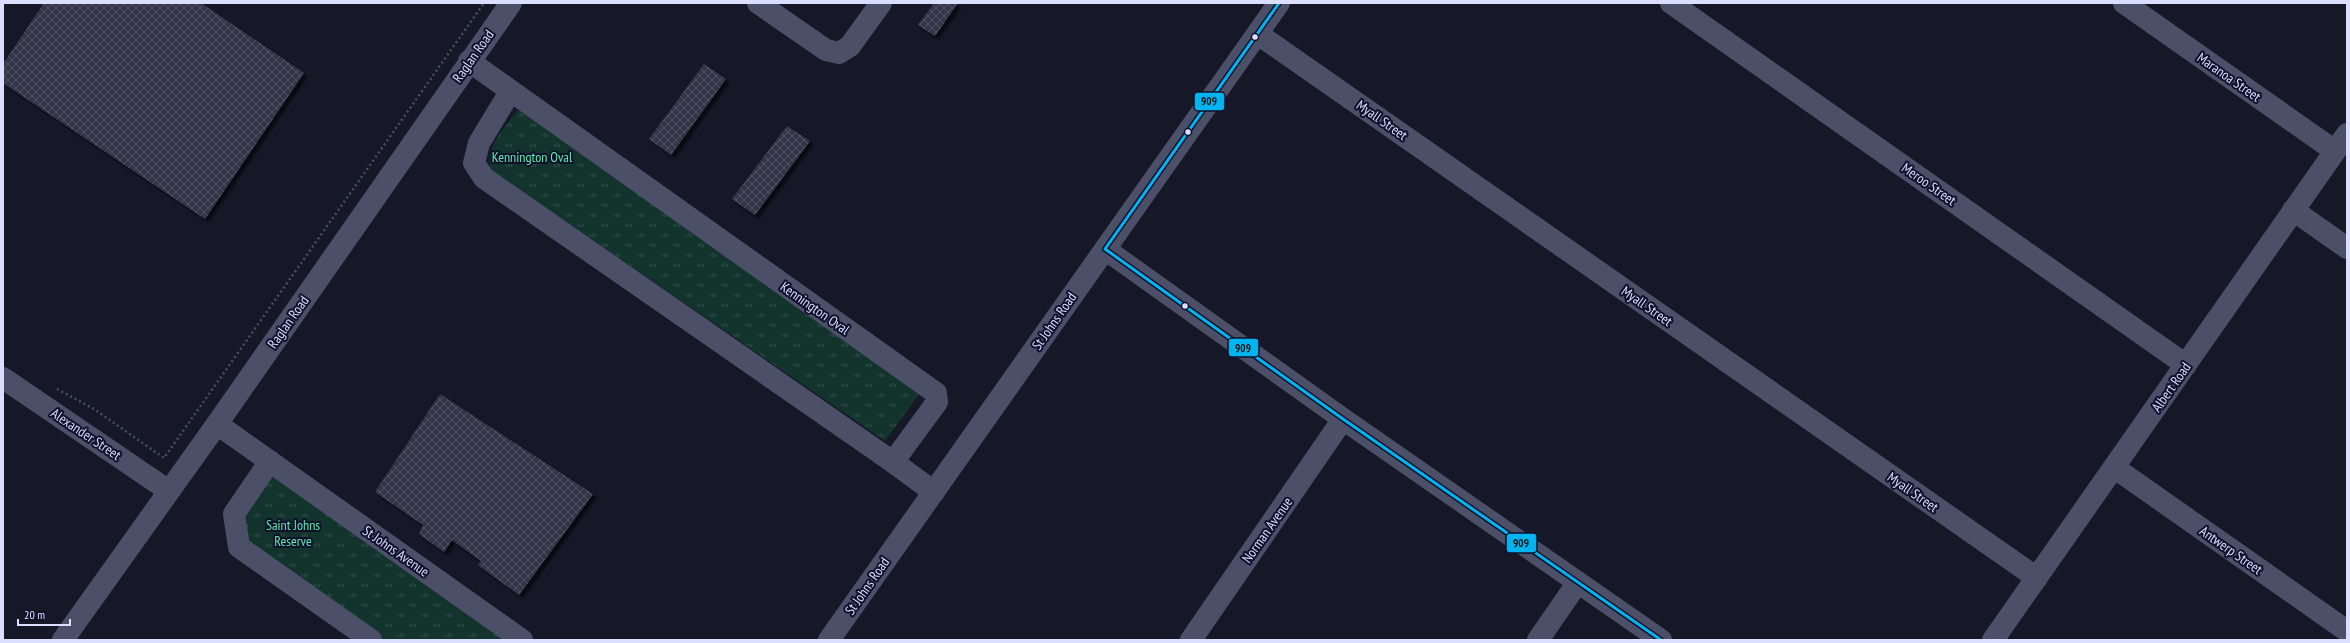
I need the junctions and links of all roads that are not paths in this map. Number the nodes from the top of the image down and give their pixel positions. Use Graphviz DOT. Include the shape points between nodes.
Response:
graph roads {
  1 [pos="511,3"];
  2 [pos="758,3"];
  3 [pos="881,3"];
  4 [pos="1279,3"];
  5 [pos="1671,3"];
  6 [pos="2124,3"];
  7 [pos="1258,34"];
  8 [pos="469,61"];
  9 [pos="510,92"];
  10 [pos="2347,134"];
  11 [pos="2335,151"];
  12 [pos="2293,210"];
  13 [pos="2347,248"];
  14 [pos="1105,250"];
  15 [pos="2186,365"];
  16 [pos="3,378"];
  17 [pos="1343,419"];
  18 [pos="217,424"];
  19 [pos="270,461"];
  20 [pos="893,462"];
  21 [pos="2115,468"];
  22 [pos="169,491"];
  23 [pos="934,492"];
  24 [pos="2037,578"];
  25 [pos="1578,582"];
  26 [pos="2347,632"];
  27 [pos="63,640"];
  28 [pos="371,640"];
  29 [pos="522,640"];
  30 [pos="829,640"];
  31 [pos="1191,640"];
  32 [pos="1538,640"];
  33 [pos="1661,640"];
  34 [pos="1993,640"];
  1 -- 8 [label="street, Raglan Road"];
  2 -- 3 [label="street" via="826,50 839,53 850,46"];
  4 -- 7 [label="street, St Johns Road"];
  5 -- 15 [label="street, Meroo Street"];
  6 -- 11 [label="street, Maranoa Street"];
  7 -- 14 [label="street, St Johns Road"];
  7 -- 24 [label="street, Myall Street"];
  8 -- 9 [label="street, Kennington Oval"];
  8 -- 18 [label="street, Raglan Road"];
  9 -- 20 [label="street" via="479,143 474,162 484,178"];
  9 -- 20 [label="street, Kennington Oval" via="936,393 937,402"];
  10 -- 11 [label="street, Albert Road"];
  11 -- 12 [label="street, Albert Road"];
  12 -- 13 [label="street"];
  12 -- 15 [label="street, Albert Road"];
  14 -- 17 [label="street"];
  14 -- 23 [label="street, St Johns Road"];
  15 -- 21 [label="street, Albert Road"];
  16 -- 22 [label="street, Alexander Street"];
  17 -- 25 [label="street"];
  17 -- 31 [label="street, Norman Avenue"];
  18 -- 19 [label="street, St Johns Avenue"];
  18 -- 22 [label="street, Raglan Road"];
  19 -- 28 [label="street" via="234,514 239,547"];
  19 -- 29 [label="street, St Johns Avenue"];
  20 -- 23 [label="street"];
  21 -- 24 [label="street, Albert Road"];
  21 -- 26 [label="street, Antwerp Street"];
  22 -- 27 [label="street, Raglan Road"];
  23 -- 30 [label="street, St Johns Road"];
  24 -- 34 [label="street, Albert Road"];
  25 -- 32 [label="street"];
  25 -- 33 [label="street"];
}
